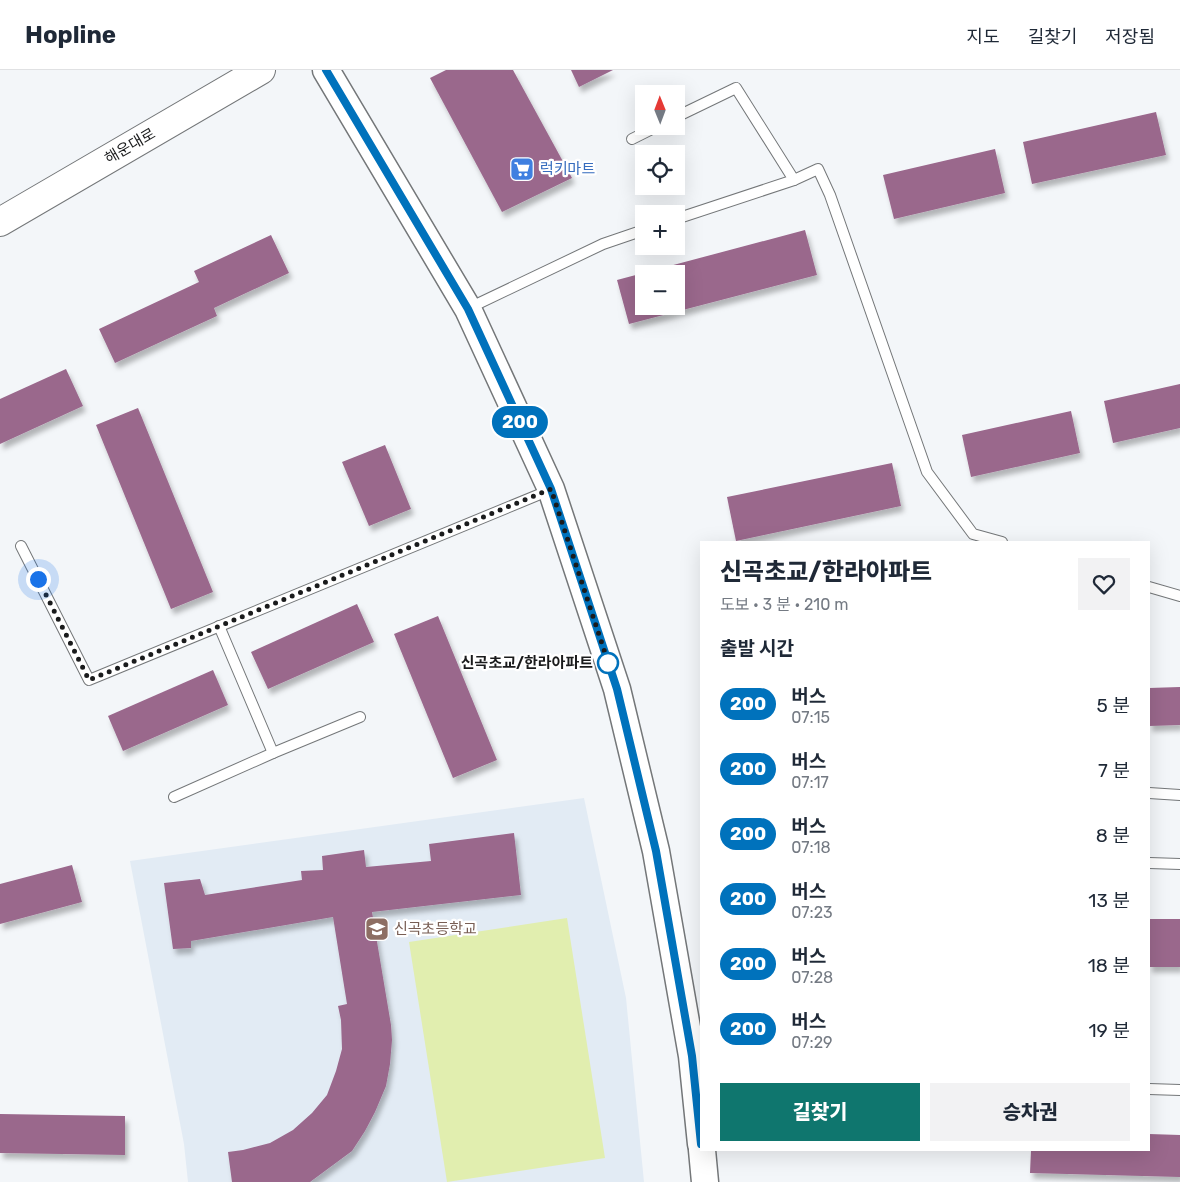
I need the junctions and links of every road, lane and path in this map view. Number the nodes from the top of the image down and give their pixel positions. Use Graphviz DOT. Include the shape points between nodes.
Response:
graph roads {
  1 [pos="261,70"];
  2 [pos="326,70"];
  3 [pos="685,113"];
  4 [pos="640,135"];
  5 [pos="632,139"];
  6 [pos="794,180"];
  7 [pos="685,216"];
  8 [pos="0,222"];
  9 [pos="635,233"];
  10 [pos="468,309"];
  11 [pos="551,489"];
  12 [pos="998,541"];
  13 [pos="21,546"];
  14 [pos="1150,587"];
  15 [pos="1180,596"];
  16 [pos="219,626"];
  17 [pos="360,718"];
  18 [pos="273,753"];
  19 [pos="1150,793"];
  20 [pos="1180,794"];
  21 [pos="174,797"];
  22 [pos="1150,863"];
  23 [pos="1180,864"];
  24 [pos="1150,1088"];
  25 [pos="1180,1090"];
  26 [pos="700,1134"];
  27 [pos="702,1151"];
  28 [pos="705,1182"];
  1 -- 8 [label="main road, 해운대로"];
  2 -- 10 [label="street"];
  3 -- 6 [label="lane" via="736,88"];
  4 -- 5 [label="lane"];
  6 -- 7 [label="lane"];
  6 -- 12 [label="lane" via="818,169 830,195 927,472 973,534"];
  9 -- 10 [label="lane" via="603,244"];
  10 -- 11 [label="street"];
  11 -- 16 [label="lane"];
  11 -- 26 [label="street" via="617,689 656,851 692,1056"];
  13 -- 16 [label="lane" via="89,680"];
  14 -- 15 [label="lane"];
  16 -- 18 [label="lane"];
  17 -- 18 [label="lane"];
  18 -- 21 [label="lane"];
  19 -- 20 [label="lane"];
  22 -- 23 [label="lane"];
  24 -- 25 [label="lane"];
  27 -- 28 [label="street"];
}
